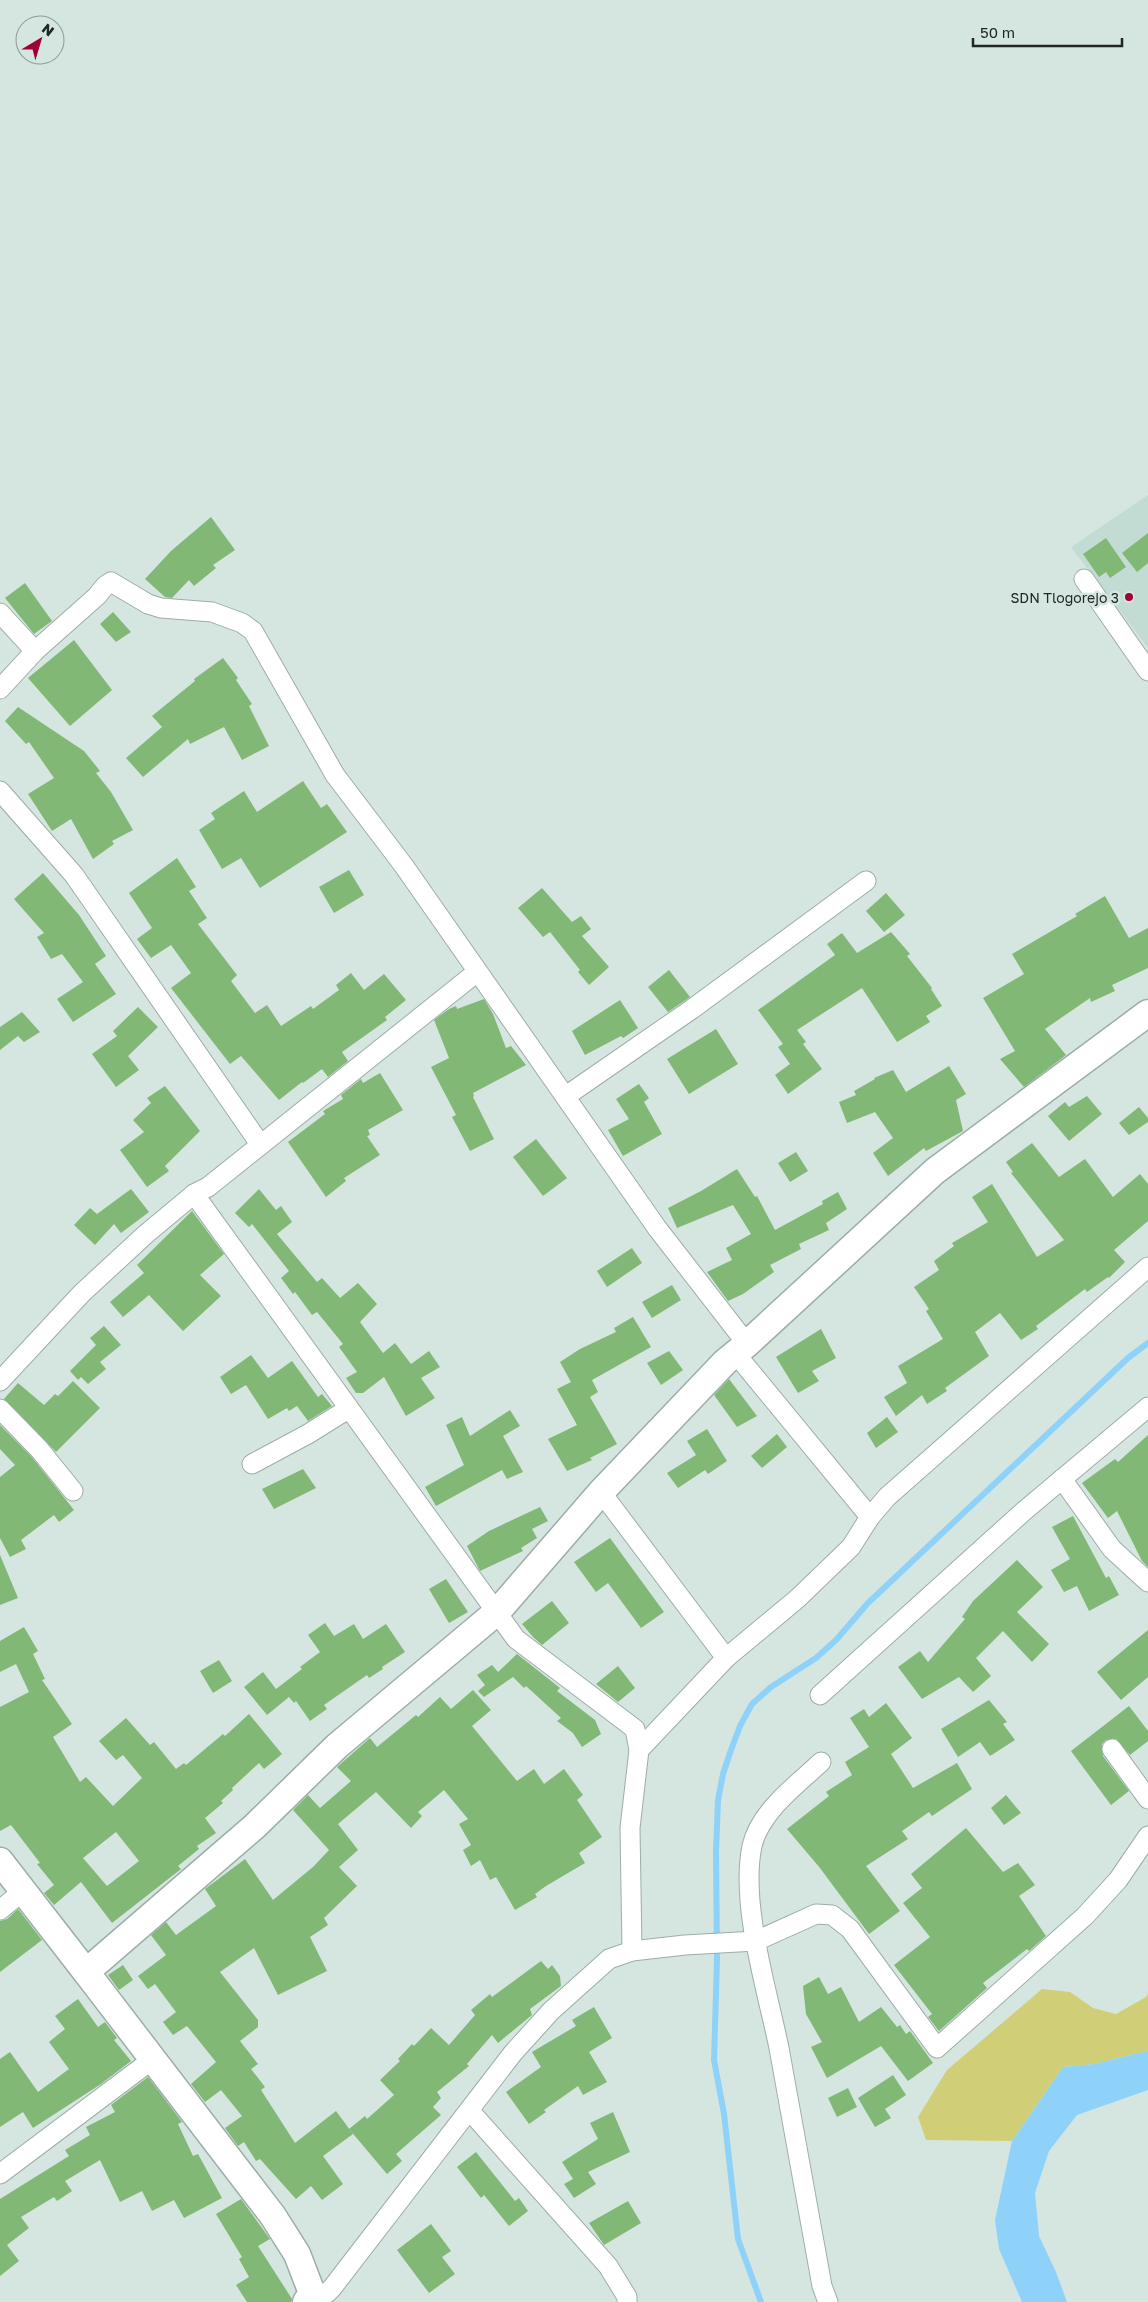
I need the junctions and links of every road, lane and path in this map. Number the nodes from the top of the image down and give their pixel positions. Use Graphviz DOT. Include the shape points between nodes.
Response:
graph roads {
  1 [pos="1084,579"];
  2 [pos="0,613"];
  3 [pos="35,650"];
  4 [pos="1148,671"];
  5 [pos="0,689"];
  6 [pos="0,791"];
  7 [pos="866,881"];
  8 [pos="477,972"];
  9 [pos="1148,1013"];
  10 [pos="566,1096"];
  11 [pos="260,1144"];
  12 [pos="194,1194"];
  13 [pos="1148,1267"];
  14 [pos="741,1349"];
  15 [pos="0,1381"];
  16 [pos="1148,1407"];
  17 [pos="0,1409"];
  18 [pos="348,1409"];
  19 [pos="252,1464"];
  20 [pos="1062,1479"];
  21 [pos="73,1491"];
  22 [pos="601,1492"];
  23 [pos="870,1517"];
  24 [pos="1148,1582"];
  25 [pos="498,1611"];
  26 [pos="726,1658"];
  27 [pos="820,1695"];
  28 [pos="1112,1749"];
  29 [pos="639,1750"];
  30 [pos="821,1762"];
  31 [pos="1148,1799"];
  32 [pos="1148,1836"];
  33 [pos="0,1860"];
  34 [pos="23,1891"];
  35 [pos="0,1910"];
  36 [pos="747,1942"];
  37 [pos="632,1951"];
  38 [pos="86,1972"];
  39 [pos="153,2059"];
  40 [pos="470,2111"];
  41 [pos="0,2174"];
  42 [pos="309,2298"];
  43 [pos="627,2302"];
  44 [pos="828,2302"];
  1 -- 4 [label="street"];
  2 -- 3 [label="street"];
  3 -- 5 [label="street"];
  3 -- 8 [label="street" via="111,582 148,604 212,612 253,631 336,775"];
  6 -- 11 [label="street" via="74,875"];
  7 -- 10 [label="street" via="692,1009"];
  8 -- 10 [label="street"];
  8 -- 11 [label="street"];
  9 -- 14 [label="main road" via="935,1171"];
  10 -- 14 [label="street"];
  11 -- 12 [label="street" via="208,1187"];
  12 -- 15 [label="street" via="82,1293"];
  12 -- 18 [label="street"];
  13 -- 23 [label="street" via="887,1497"];
  14 -- 22 [label="main road"];
  14 -- 23 [label="street"];
  16 -- 20 [label="street"];
  17 -- 21 [label="street"];
  18 -- 19 [label="street"];
  18 -- 25 [label="street"];
  20 -- 24 [label="street" via="1112,1548"];
  20 -- 27 [label="street"];
  22 -- 25 [label="main road"];
  22 -- 26 [label="street"];
  23 -- 26 [label="street" via="850,1546 797,1599"];
  25 -- 29 [label="street" via="516,1639 635,1729"];
  25 -- 38 [label="main road" via="337,1746 255,1826"];
  26 -- 29 [label="street"];
  28 -- 31 [label="street"];
  29 -- 37 [label="street" via="630,1828"];
  30 -- 36 [label="street" via="778,1802 759,1828 752,1846"];
  32 -- 36 [label="street" via="1118,1880 1085,1916 936,2048 850,1929 832,1915 816,1914"];
  33 -- 34 [label="main road"];
  34 -- 35 [label="street"];
  34 -- 38 [label="main road"];
  36 -- 37 [label="street"];
  36 -- 44 [label="street" via="779,2048 822,2286"];
  37 -- 40 [label="street" via="609,1959 551,2011 513,2053"];
  38 -- 39 [label="main road"];
  39 -- 41 [label="street"];
  39 -- 42 [label="main road" via="274,2216 297,2254"];
  40 -- 42 [label="street" via="332,2288"];
  40 -- 43 [label="street" via="608,2266"];
}
